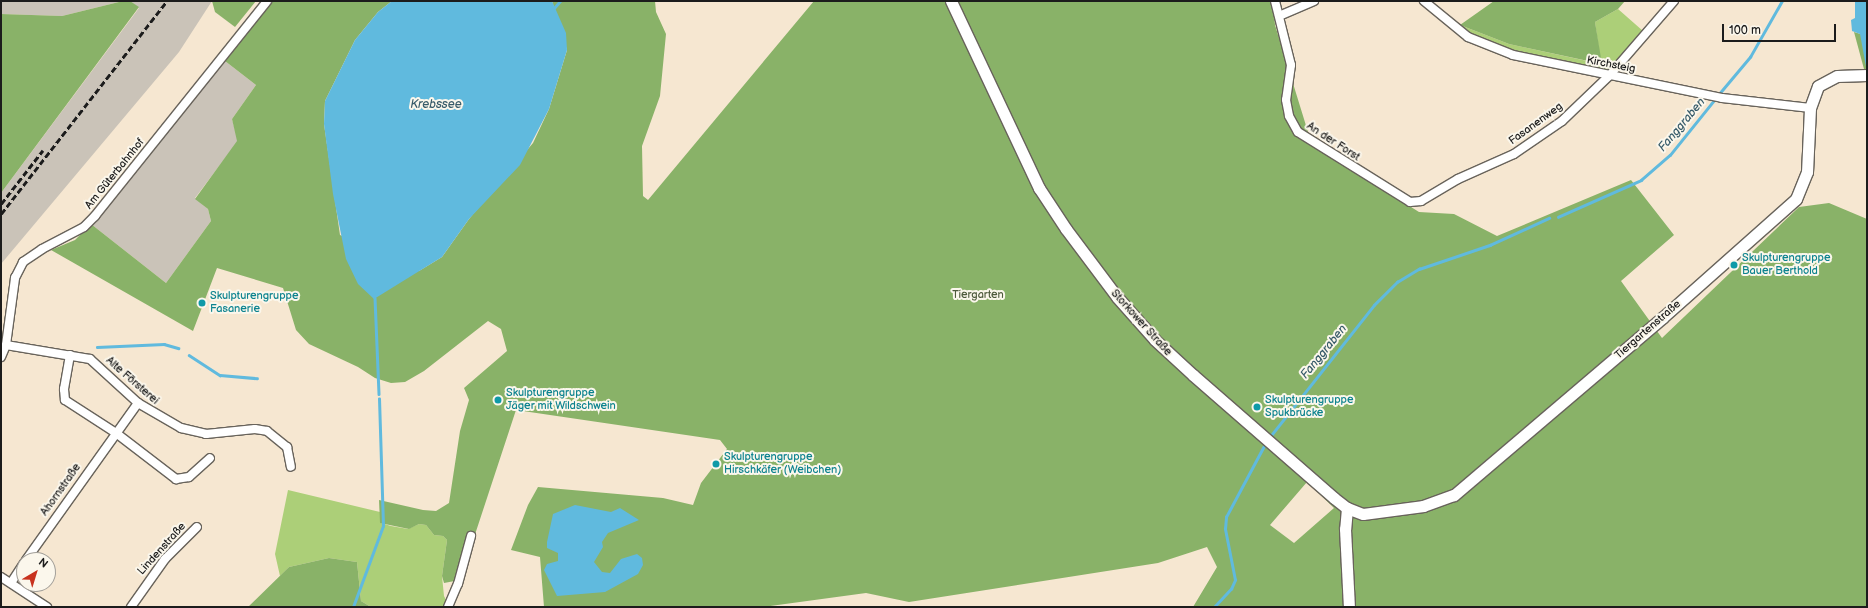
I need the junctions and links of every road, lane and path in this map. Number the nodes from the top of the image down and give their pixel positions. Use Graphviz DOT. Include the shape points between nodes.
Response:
graph roads {
  1 [pos="268,1"];
  2 [pos="951,1"];
  3 [pos="1275,1"];
  4 [pos="1314,1"];
  5 [pos="1424,1"];
  6 [pos="1674,1"];
  7 [pos="1279,16"];
  8 [pos="1866,75"];
  9 [pos="1609,76"];
  10 [pos="1810,108"];
  11 [pos="1421,201"];
  12 [pos="6,345"];
  13 [pos="70,356"];
  14 [pos="1,357"];
  15 [pos="138,403"];
  16 [pos="116,434"];
  17 [pos="210,458"];
  18 [pos="290,467"];
  19 [pos="1347,508"];
  20 [pos="197,527"];
  21 [pos="471,536"];
  22 [pos="32,552"];
  23 [pos="16,575"];
  24 [pos="1,577"];
  25 [pos="11,583"];
  26 [pos="47,607"];
  27 [pos="131,607"];
  28 [pos="448,607"];
  29 [pos="1349,607"];
  1 -- 12 [label="street, Am Güterbahnhof" via="95,216 84,227 42,248 22,262 13,292"];
  2 -- 19 [label="main road, Storkower Straße" via="1040,188 1066,229 1117,297 1155,340"];
  3 -- 7 [label="street, An der Forst"];
  4 -- 7 [label="street"];
  5 -- 9 [label="street, Kirchsteig" via="1468,37 1492,49 1548,64"];
  6 -- 9 [label="street, Fasanenweg"];
  7 -- 11 [label="street, An der Forst" via="1291,65 1286,100 1289,116 1298,132 1391,192 1410,202"];
  8 -- 10 [label="main road, Tiergartenstraße" via="1826,80 1814,92"];
  9 -- 10 [label="street, Kirchsteig" via="1722,98"];
  9 -- 11 [label="street, Fasanenweg" via="1562,121 1514,154 1458,179"];
  10 -- 19 [label="main road, Tiergartenstraße" via="1807,172 1796,199 1657,323 1454,495 1423,506 1379,514 1363,514"];
  12 -- 13 [label="street, Alte Försterei"];
  12 -- 14 [label="street, Am Güterbahnhof"];
  13 -- 15 [label="street, Alte Försterei" via="90,359"];
  13 -- 16 [label="street" via="64,389 65,400"];
  15 -- 16 [label="street, Ahornstraße"];
  15 -- 18 [label="street, Alte Försterei" via="167,422 191,431 206,434 255,429 267,431 287,446"];
  16 -- 17 [label="street" via="176,479 189,477"];
  16 -- 22 [label="street, Ahornstraße" via="92,464"];
  19 -- 29 [label="main road" via="1345,536"];
  20 -- 27 [label="street, Lindenstraße" via="165,559"];
  21 -- 28 [label="street" via="458,584"];
  23 -- 25 [label="street"];
  24 -- 25 [label="street"];
  25 -- 26 [label="street"];
}
